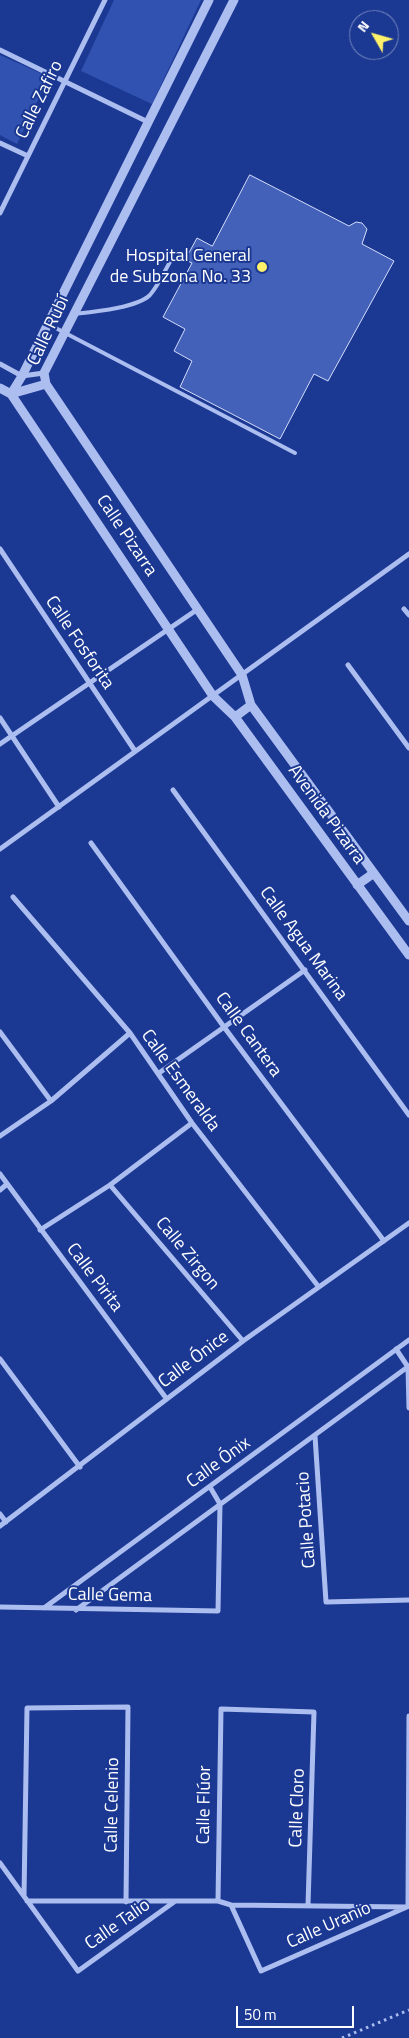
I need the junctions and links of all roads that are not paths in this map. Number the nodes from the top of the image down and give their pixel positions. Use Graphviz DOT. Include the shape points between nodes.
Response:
graph roads {
  1 [pos="104,0"];
  2 [pos="209,0"];
  3 [pos="234,0"];
  4 [pos="0,50"];
  5 [pos="65,82"];
  6 [pos="148,122"];
  7 [pos="0,143"];
  8 [pos="28,156"];
  9 [pos="0,213"];
  10 [pos="170,262"];
  11 [pos="74,314"];
  12 [pos="46,324"];
  13 [pos="64,333"];
  14 [pos="0,364"];
  15 [pos="44,373"];
  16 [pos="22,376"];
  17 [pos="46,384"];
  18 [pos="0,388"];
  19 [pos="10,394"];
  20 [pos="295,453"];
  21 [pos="0,549"];
  22 [pos="409,554"];
  23 [pos="198,609"];
  24 [pos="404,609"];
  25 [pos="409,616"];
  26 [pos="169,630"];
  27 [pos="348,665"];
  28 [pos="242,675"];
  29 [pos="89,684"];
  30 [pos="213,696"];
  31 [pos="251,705"];
  32 [pos="235,717"];
  33 [pos="0,718"];
  34 [pos="12,736"];
  35 [pos="0,744"];
  36 [pos="409,748"];
  37 [pos="135,751"];
  38 [pos="173,790"];
  39 [pos="59,806"];
  40 [pos="91,843"];
  41 [pos="0,850"];
  42 [pos="374,873"];
  43 [pos="357,885"];
  44 [pos="13,897"];
  45 [pos="409,921"];
  46 [pos="409,955"];
  47 [pos="305,970"];
  48 [pos="224,1027"];
  49 [pos="0,1032"];
  50 [pos="130,1034"];
  51 [pos="159,1073"];
  52 [pos="51,1101"];
  53 [pos="409,1114"];
  54 [pos="192,1123"];
  55 [pos="0,1136"];
  56 [pos="0,1174"];
  57 [pos="7,1184"];
  58 [pos="110,1185"];
  59 [pos="0,1190"];
  60 [pos="409,1223"];
  61 [pos="40,1230"];
  62 [pos="384,1241"];
  63 [pos="318,1286"];
  64 [pos="242,1341"];
  65 [pos="408,1343"];
  66 [pos="396,1349"];
  67 [pos="0,1359"];
  68 [pos="408,1366"];
  69 [pos="166,1398"];
  70 [pos="409,1408"];
  71 [pos="316,1436"];
  72 [pos="80,1467"];
  73 [pos="210,1487"];
  74 [pos="220,1504"];
  75 [pos="0,1514"];
  76 [pos="6,1522"];
  77 [pos="0,1526"];
  78 [pos="409,1600"];
  79 [pos="0,1607"];
  80 [pos="44,1608"];
  81 [pos="76,1610"];
  82 [pos="314,1712"];
  83 [pos="409,1716"];
  84 [pos="0,1863"];
  85 [pos="25,1899"];
  86 [pos="218,1901"];
  87 [pos="126,1902"];
  88 [pos="174,1902"];
  89 [pos="231,1905"];
  90 [pos="308,1905"];
  91 [pos="408,1906"];
  1 -- 5 [label="street, Calle Zafiro"];
  2 -- 6 [label="street, Calle Rubí"];
  3 -- 11 [label="street, Calle Rubí"];
  4 -- 5 [label="street"];
  5 -- 6 [label="street"];
  5 -- 8 [label="street, Calle Zafiro"];
  6 -- 12 [label="street, Calle Rubí"];
  7 -- 8 [label="street"];
  8 -- 9 [label="street, Calle Zafiro"];
  10 -- 11 [label="lane" via="154,290 142,300 100,312"];
  11 -- 13 [label="street, Calle Rubí"];
  12 -- 13 [label="lane"];
  12 -- 16 [label="street, Calle Rubí"];
  13 -- 15 [label="street, Calle Rubí"];
  13 -- 20 [label="lane"];
  14 -- 16 [label="street"];
  15 -- 16 [label="street"];
  15 -- 17 [label="street, Calle Rubí"];
  16 -- 19 [label="street, Calle Rubí"];
  17 -- 19 [label="street, Calle Rubí"];
  17 -- 23 [label="street, Calle Pizarra"];
  18 -- 19 [label="street"];
  19 -- 26 [label="street, Calle Pizarra"];
  21 -- 29 [label="street, Calle Fosforita"];
  22 -- 28 [label="street"];
  23 -- 26 [label="street"];
  23 -- 28 [label="street, Calle Pizarra"];
  24 -- 25 [label="street"];
  26 -- 29 [label="street"];
  26 -- 30 [label="street, Calle Pizarra"];
  27 -- 36 [label="street"];
  28 -- 30 [label="street"];
  28 -- 31 [label="street, Avenida Pizarra"];
  29 -- 34 [label="street"];
  29 -- 37 [label="street, Calle Fosforita"];
  30 -- 32 [label="street, Avenida Pizarra"];
  30 -- 37 [label="street"];
  31 -- 32 [label="street"];
  31 -- 42 [label="street, Avenida Pizarra"];
  32 -- 43 [label="street, Avenida Pizarra"];
  33 -- 34 [label="street"];
  34 -- 35 [label="street"];
  34 -- 39 [label="street"];
  37 -- 39 [label="street"];
  38 -- 47 [label="street, Calle Agua Marina"];
  39 -- 41 [label="street"];
  40 -- 48 [label="street, Calle Cantera"];
  42 -- 43 [label="street"];
  42 -- 45 [label="street, Avenida Pizarra"];
  43 -- 46 [label="street, Avenida Pizarra"];
  44 -- 50 [label="street, Calle Esmeralda"];
  47 -- 48 [label="street"];
  47 -- 53 [label="street, Calle Agua Marina"];
  48 -- 51 [label="street"];
  48 -- 62 [label="street, Calle Cantera"];
  49 -- 52 [label="street"];
  50 -- 51 [label="street, Calle Esmeralda"];
  50 -- 52 [label="street"];
  51 -- 54 [label="street, Calle Esmeralda"];
  52 -- 55 [label="street"];
  54 -- 58 [label="street"];
  54 -- 63 [label="street, Calle Esmeralda"];
  56 -- 57 [label="street, Calle Pirita"];
  57 -- 59 [label="street"];
  57 -- 61 [label="street, Calle Pirita"];
  58 -- 61 [label="street"];
  58 -- 64 [label="street, Calle Zirgon"];
  60 -- 62 [label="street, Calle Ónice"];
  61 -- 69 [label="street, Calle Pirita"];
  62 -- 63 [label="street, Calle Ónice"];
  63 -- 64 [label="street, Calle Ónice"];
  64 -- 69 [label="street, Calle Ónice"];
  65 -- 66 [label="street, Calle Ónix"];
  66 -- 68 [label="street"];
  66 -- 73 [label="street, Calle Ónix"];
  67 -- 72 [label="street"];
  68 -- 70 [label="street"];
  68 -- 71 [label="street, Calle Ónix"];
  69 -- 72 [label="street, Calle Ónice"];
  71 -- 74 [label="street, Calle Ónix"];
  71 -- 78 [label="street, Calle Potacio" via="326,1602"];
  72 -- 76 [label="street, Calle Ónice"];
  73 -- 74 [label="street"];
  73 -- 80 [label="street, Calle Ónix"];
  74 -- 81 [label="street, Calle Ónix"];
  74 -- 81 [label="street, Calle Gema" via="218,1612"];
  75 -- 76 [label="street"];
  76 -- 77 [label="street, Calle Ónice"];
  79 -- 80 [label="street, Calle Gema"];
  80 -- 81 [label="street, Calle Gema"];
  82 -- 86 [label="street, Calle Flúor" via="221,1709"];
  82 -- 90 [label="street, Calle Cloro"];
  83 -- 91 [label="street"];
  84 -- 85 [label="street"];
  85 -- 87 [label="street"];
  85 -- 87 [label="street, Calle Celenio" via="27,1708 128,1707"];
  85 -- 88 [label="street, Calle Talio" via="78,1971"];
  86 -- 88 [label="street"];
  86 -- 89 [label="street"];
  87 -- 88 [label="street"];
  89 -- 90 [label="street"];
  89 -- 91 [label="street, Calle Uranio" via="261,1971"];
  90 -- 91 [label="street"];
}
